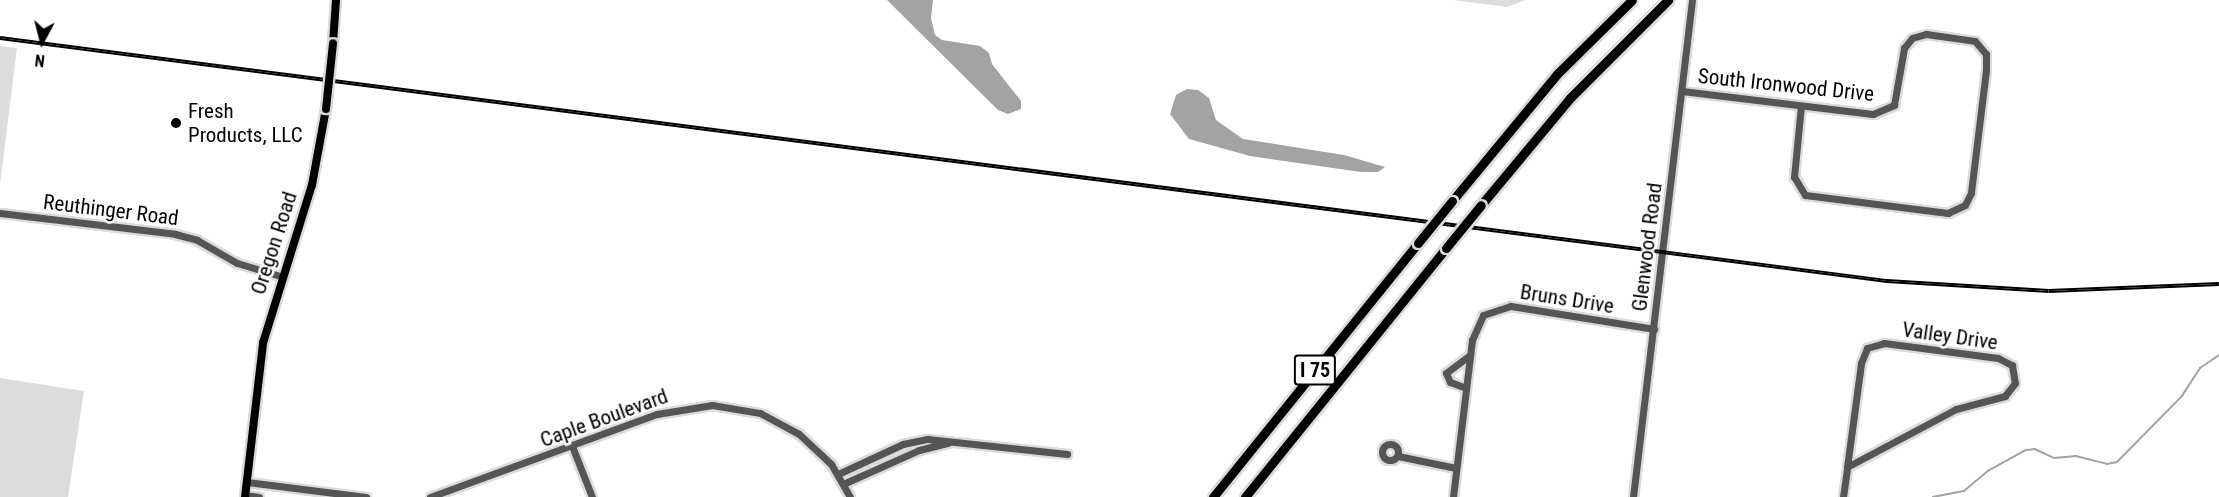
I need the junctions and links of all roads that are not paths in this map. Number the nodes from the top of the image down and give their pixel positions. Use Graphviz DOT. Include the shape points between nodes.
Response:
graph roads {
  1 [pos="336,0"];
  2 [pos="1632,0"];
  3 [pos="1668,0"];
  4 [pos="1692,0"];
  5 [pos="1682,91"];
  6 [pos="1801,106"];
  7 [pos="0,213"];
  8 [pos="280,276"];
  9 [pos="1654,329"];
  10 [pos="1470,355"];
  11 [pos="1466,388"];
  12 [pos="959,442"];
  13 [pos="572,446"];
  14 [pos="1068,454"];
  15 [pos="1398,456"];
  16 [pos="1847,467"];
  17 [pos="1456,468"];
  18 [pos="841,479"];
  19 [pos="247,482"];
  20 [pos="245,496"];
  21 [pos="259,497"];
  22 [pos="366,497"];
  23 [pos="430,497"];
  24 [pos="592,497"];
  25 [pos="850,497"];
  26 [pos="1213,497"];
  27 [pos="1245,497"];
  28 [pos="1453,497"];
  29 [pos="1633,497"];
  30 [pos="1844,497"];
  1 -- 8 [label="main road, Oregon Road, bridge" via="326,109 312,185"];
  2 -- 26 [label="highway, I 75, bridge" via="1524,111"];
  3 -- 27 [label="highway, I 75, bridge" via="1575,93"];
  4 -- 5 [label="street, Glenwood Road"];
  5 -- 6 [label="street, South Ironwood Drive"];
  5 -- 9 [label="street, Glenwood Road"];
  6 -- 6 [label="street, South Ironwood Drive" via="1873,114 1885,111 1894,105 1904,48 1912,38 1926,34 1975,41 1986,54 1971,193 1960,210 1948,213 1805,195 1794,177"];
  7 -- 8 [label="street, Reuthinger Road" via="176,234 196,240 237,263"];
  8 -- 19 [label="main road, Oregon Road" via="263,343"];
  9 -- 10 [label="street, Bruns Drive" via="1503,307 1478,320"];
  9 -- 29 [label="street, Glenwood Road"];
  10 -- 11 [label="street, Bruns Drive"];
  10 -- 11 [label="street" via="1446,373 1450,382"];
  11 -- 17 [label="street, Bruns Drive"];
  12 -- 14 [label="street"];
  12 -- 18 [label="street" via="919,450"];
  12 -- 18 [label="street" via="915,441"];
  13 -- 18 [label="street, Caple Boulevard" via="670,410 727,406 760,413 786,425 810,442"];
  13 -- 23 [label="street, Caple Boulevard"];
  13 -- 24 [label="street"];
  15 -- 17 [label="street"];
  16 -- 16 [label="street, Valley Drive" via="1956,410 2005,396 2015,383 2015,369 2006,361 1986,355 1892,344 1871,346 1861,363"];
  16 -- 30 [label="street, Valley Drive"];
  17 -- 28 [label="street, Bruns Drive"];
  18 -- 25 [label="street, Caple Boulevard"];
  19 -- 20 [label="main road, Oregon Road"];
  19 -- 22 [label="street"];
  20 -- 21 [label="street"];
}
